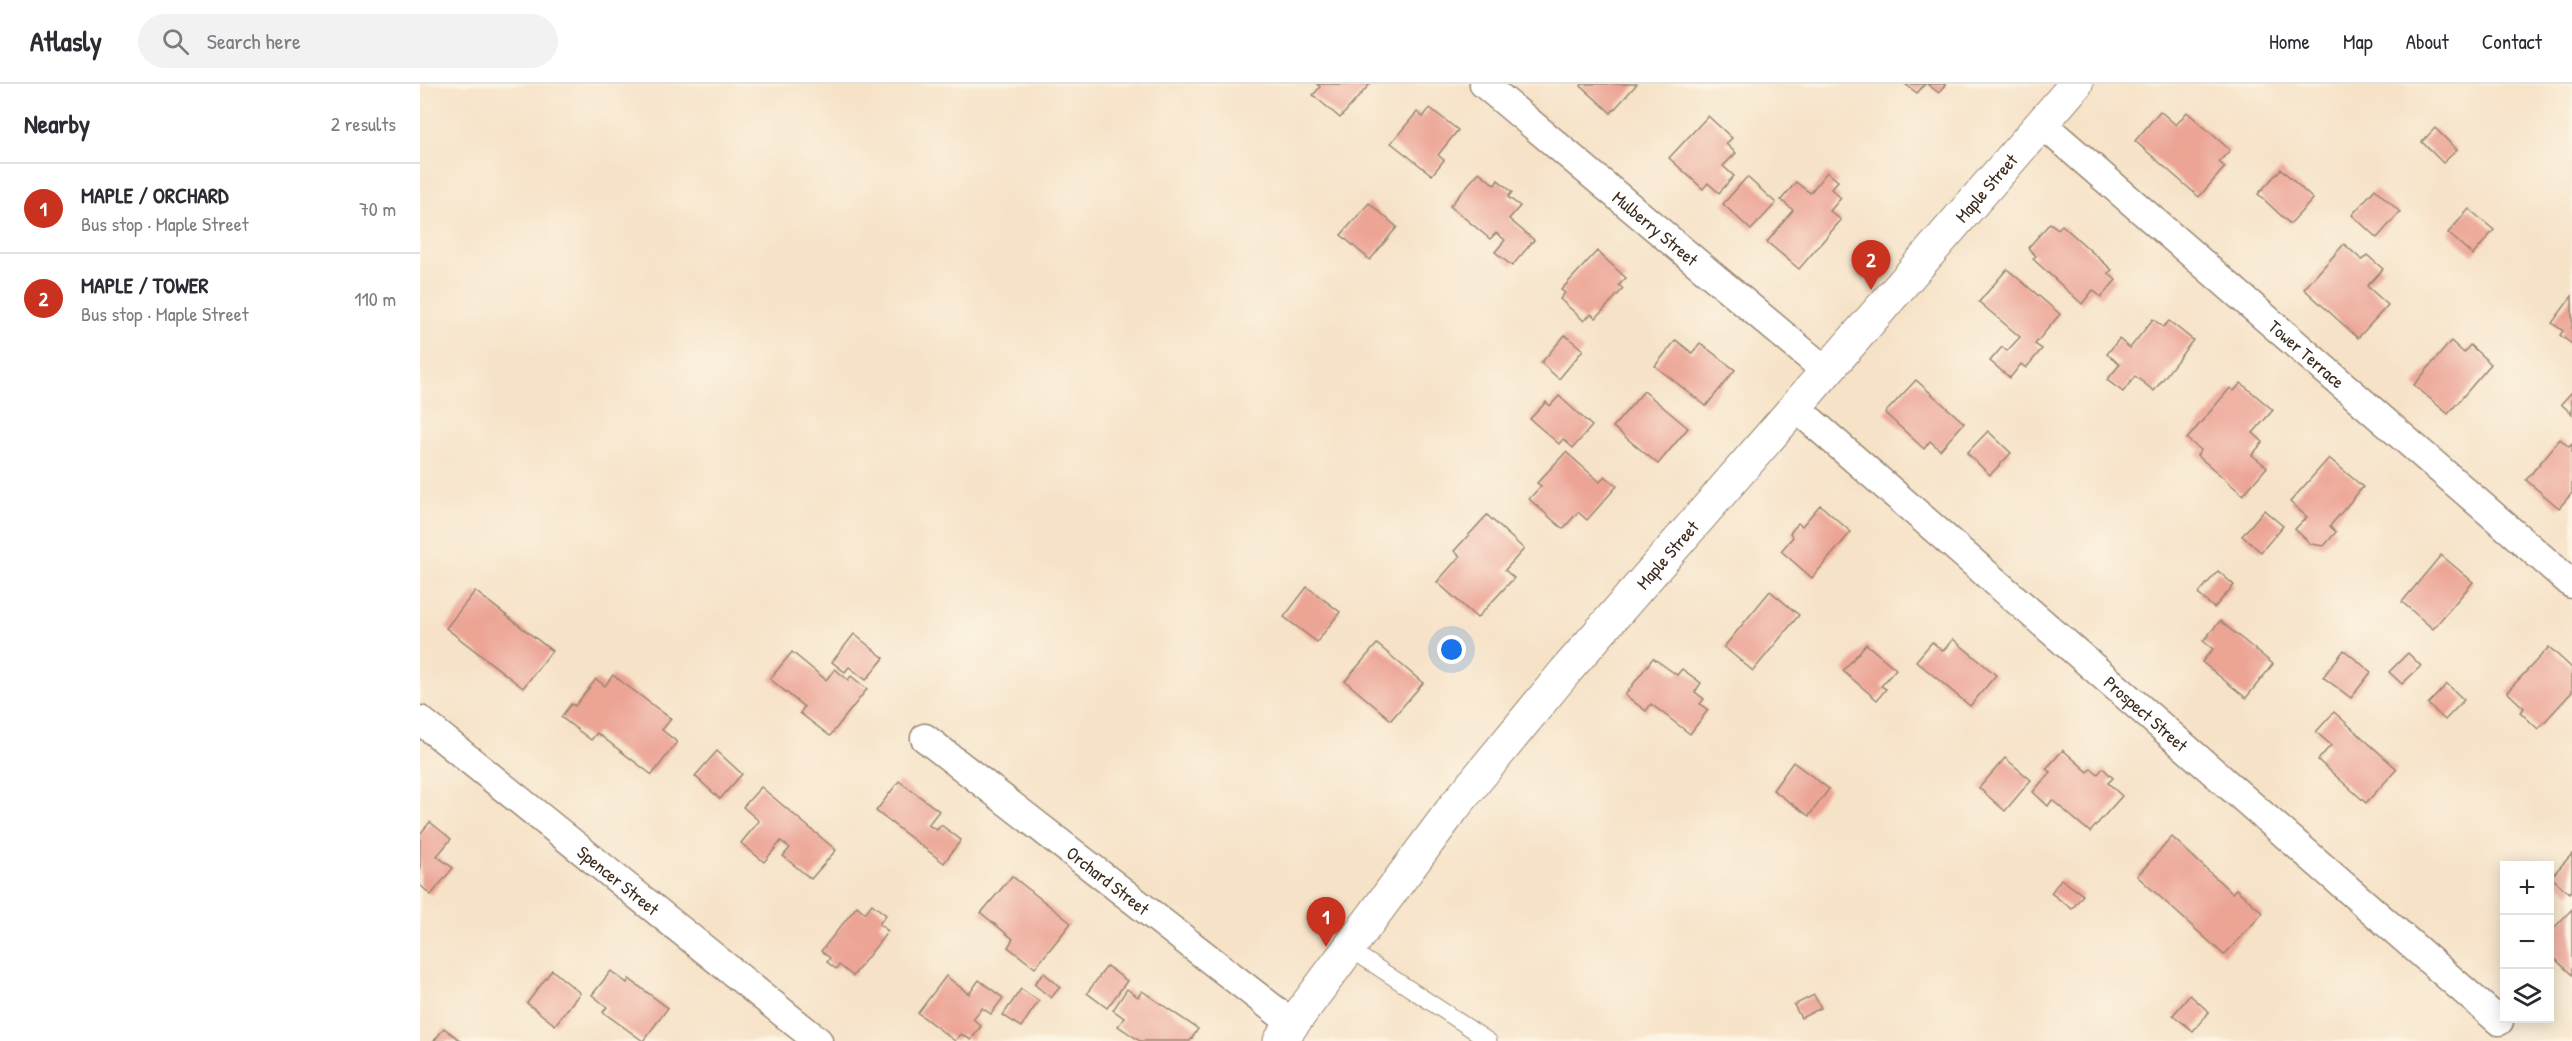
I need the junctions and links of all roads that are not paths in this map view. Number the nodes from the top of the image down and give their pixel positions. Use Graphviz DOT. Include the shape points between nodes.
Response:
graph roads {
  1 [pos="1484,84"];
  2 [pos="2076,84"];
  3 [pos="2042,123"];
  4 [pos="1826,371"];
  5 [pos="1796,407"];
  6 [pos="2572,584"];
  7 [pos="420,720"];
  8 [pos="925,738"];
  9 [pos="1348,948"];
  10 [pos="2499,1021"];
  11 [pos="1286,1032"];
  12 [pos="818,1041"];
  13 [pos="1489,1041"];
  1 -- 4 [label="street, Mulberry Street"];
  2 -- 3 [label="main road, Maple Street"];
  3 -- 4 [label="main road, Maple Street"];
  3 -- 6 [label="street, Tower Terrace"];
  4 -- 5 [label="main road, Maple Street"];
  5 -- 9 [label="main road, Maple Street" via="1565,672 1454,807"];
  5 -- 10 [label="street, Prospect Street"];
  7 -- 12 [label="street, Spencer Street"];
  8 -- 11 [label="street, Orchard Street"];
  9 -- 11 [label="main road, Maple Street"];
  9 -- 13 [label="lane"];
}
